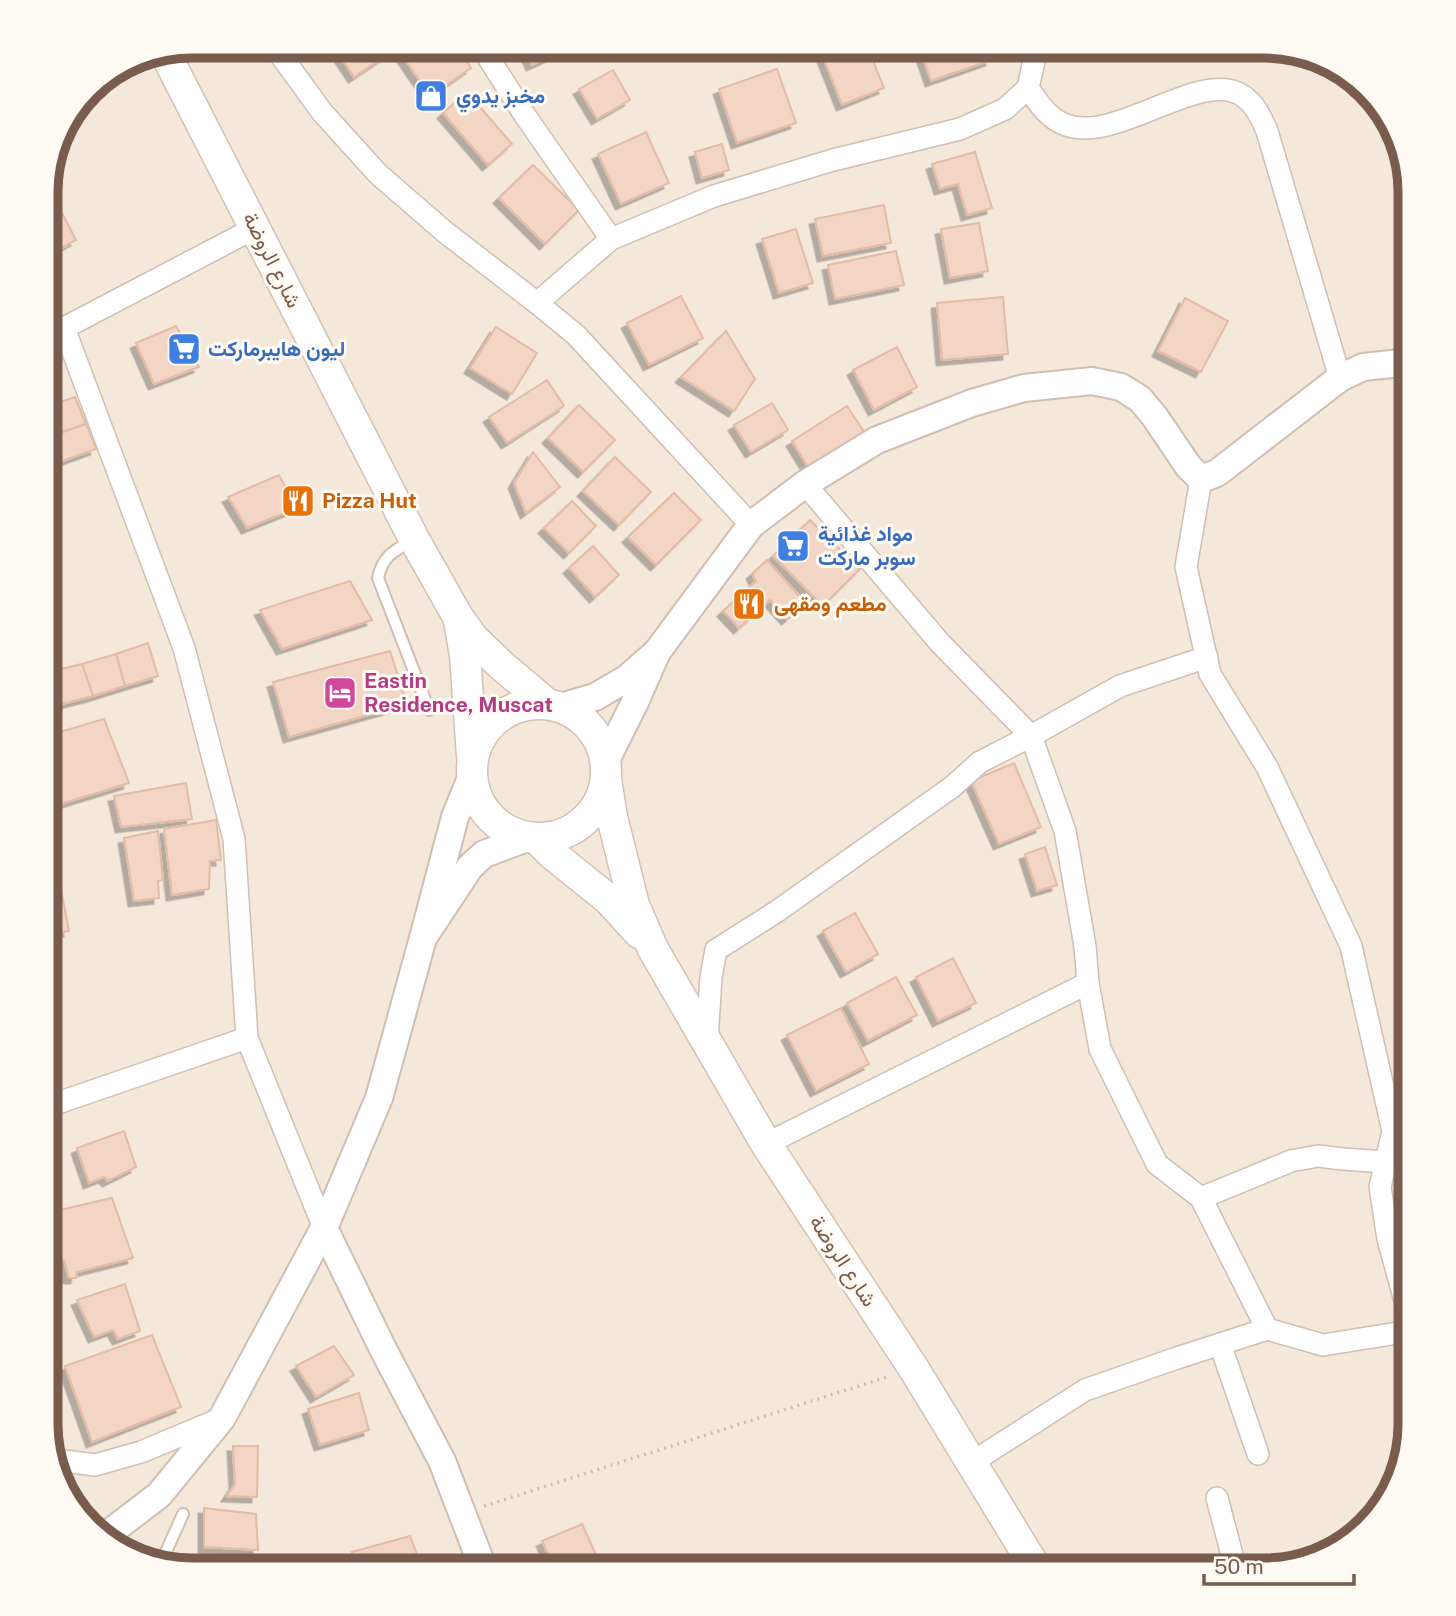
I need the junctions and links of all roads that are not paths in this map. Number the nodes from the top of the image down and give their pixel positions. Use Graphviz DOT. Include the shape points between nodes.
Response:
graph roads {
  1 [pos="283,58"];
  2 [pos="489,58"];
  3 [pos="1035,58"];
  4 [pos="168,60"];
  5 [pos="1028,88"];
  6 [pos="255,228"];
  7 [pos="611,239"];
  8 [pos="537,303"];
  9 [pos="58,330"];
  10 [pos="58,339"];
  11 [pos="1398,362"];
  12 [pos="1339,378"];
  13 [pos="1202,479"];
  14 [pos="805,484"];
  15 [pos="751,525"];
  16 [pos="414,539"];
  17 [pos="458,617"];
  18 [pos="657,652"];
  19 [pos="1207,657"];
  20 [pos="554,705"];
  21 [pos="429,710"];
  22 [pos="1031,736"];
  23 [pos="472,767"];
  24 [pos="606,770"];
  25 [pos="532,838"];
  26 [pos="423,938"];
  27 [pos="653,949"];
  28 [pos="1088,983"];
  29 [pos="247,1038"];
  30 [pos="707,1042"];
  31 [pos="58,1103"];
  32 [pos="766,1144"];
  33 [pos="1386,1162"];
  34 [pos="1201,1198"];
  35 [pos="324,1228"];
  36 [pos="1398,1275"];
  37 [pos="1267,1329"];
  38 [pos="1398,1333"];
  39 [pos="1220,1344"];
  40 [pos="222,1419"];
  41 [pos="1258,1454"];
  42 [pos="63,1461"];
  43 [pos="971,1464"];
  44 [pos="1217,1498"];
  45 [pos="183,1514"];
  46 [pos="113,1533"];
  47 [pos="164,1556"];
  48 [pos="479,1558"];
  49 [pos="1030,1558"];
  50 [pos="1233,1558"];
  1 -- 8 [label="street" via="322,112 378,174"];
  2 -- 7 [label="street"];
  3 -- 5 [label="street"];
  4 -- 6 [label="main road, شارع الروضة"];
  5 -- 7 [label="street" via="1005,109 960,129 714,196"];
  5 -- 12 [label="street" via="1043,110 1065,125 1085,129 1223,89 1241,95 1257,109"];
  6 -- 9 [label="street"];
  6 -- 16 [label="main road, شارع الروضة"];
  7 -- 8 [label="street"];
  8 -- 15 [label="street" via="576,335"];
  10 -- 29 [label="street" via="184,648 234,839"];
  11 -- 12 [label="street" via="1363,367"];
  12 -- 13 [label="street" via="1226,467"];
  13 -- 14 [label="street" via="1140,399 1121,387 1092,382 1024,388 972,403 877,440"];
  13 -- 19 [label="street" via="1186,566"];
  14 -- 15 [label="street"];
  14 -- 22 [label="street" via="940,643"];
  15 -- 18 [label="street"];
  16 -- 17 [label="main road, شارع الروضة"];
  16 -- 21 [label="lane" via="381,564 378,578"];
  17 -- 20 [label="main road, شارع الروضة" via="501,665"];
  17 -- 23 [label="main road, شارع الروضة"];
  18 -- 20 [label="street" via="626,679 595,697"];
  18 -- 24 [label="street"];
  19 -- 22 [label="street" via="1120,686"];
  19 -- 33 [label="street" via="1210,674 1267,767 1351,946 1393,1131"];
  20 -- 23 [label="main road" via="522,705 499,715 481,733"];
  20 -- 24 [label="main road" via="582,719 598,738"];
  22 -- 28 [label="street" via="1065,831"];
  22 -- 30 [label="street" via="980,762 952,787 716,950"];
  23 -- 25 [label="main road" via="480,805 500,827"];
  23 -- 26 [label="street"];
  24 -- 25 [label="main road" via="601,799 590,816 556,836"];
  24 -- 27 [label="main road, شارع الروضة" via="612,817 635,905"];
  25 -- 26 [label="street" via="477,860"];
  25 -- 27 [label="main road, شارع الروضة" via="608,899"];
  26 -- 35 [label="street" via="379,1098"];
  27 -- 30 [label="main road, شارع الروضة"];
  28 -- 32 [label="street"];
  28 -- 34 [label="street" via="1100,1049 1157,1164"];
  29 -- 31 [label="street"];
  29 -- 35 [label="street"];
  30 -- 32 [label="main road, شارع الروضة"];
  32 -- 43 [label="main road, شارع الروضة"];
  33 -- 34 [label="street" via="1318,1156 1291,1161"];
  33 -- 36 [label="street" via="1380,1187"];
  34 -- 37 [label="street"];
  35 -- 40 [label="street"];
  35 -- 48 [label="street" via="442,1461"];
  37 -- 38 [label="street" via="1323,1345"];
  37 -- 39 [label="street"];
  39 -- 41 [label="street"];
  39 -- 43 [label="street" via="1084,1390"];
  40 -- 42 [label="street" via="95,1465"];
  40 -- 46 [label="street" via="159,1495"];
  43 -- 49 [label="main road, شارع الروضة"];
  44 -- 50 [label="street"];
  45 -- 47 [label="lane"];
}
